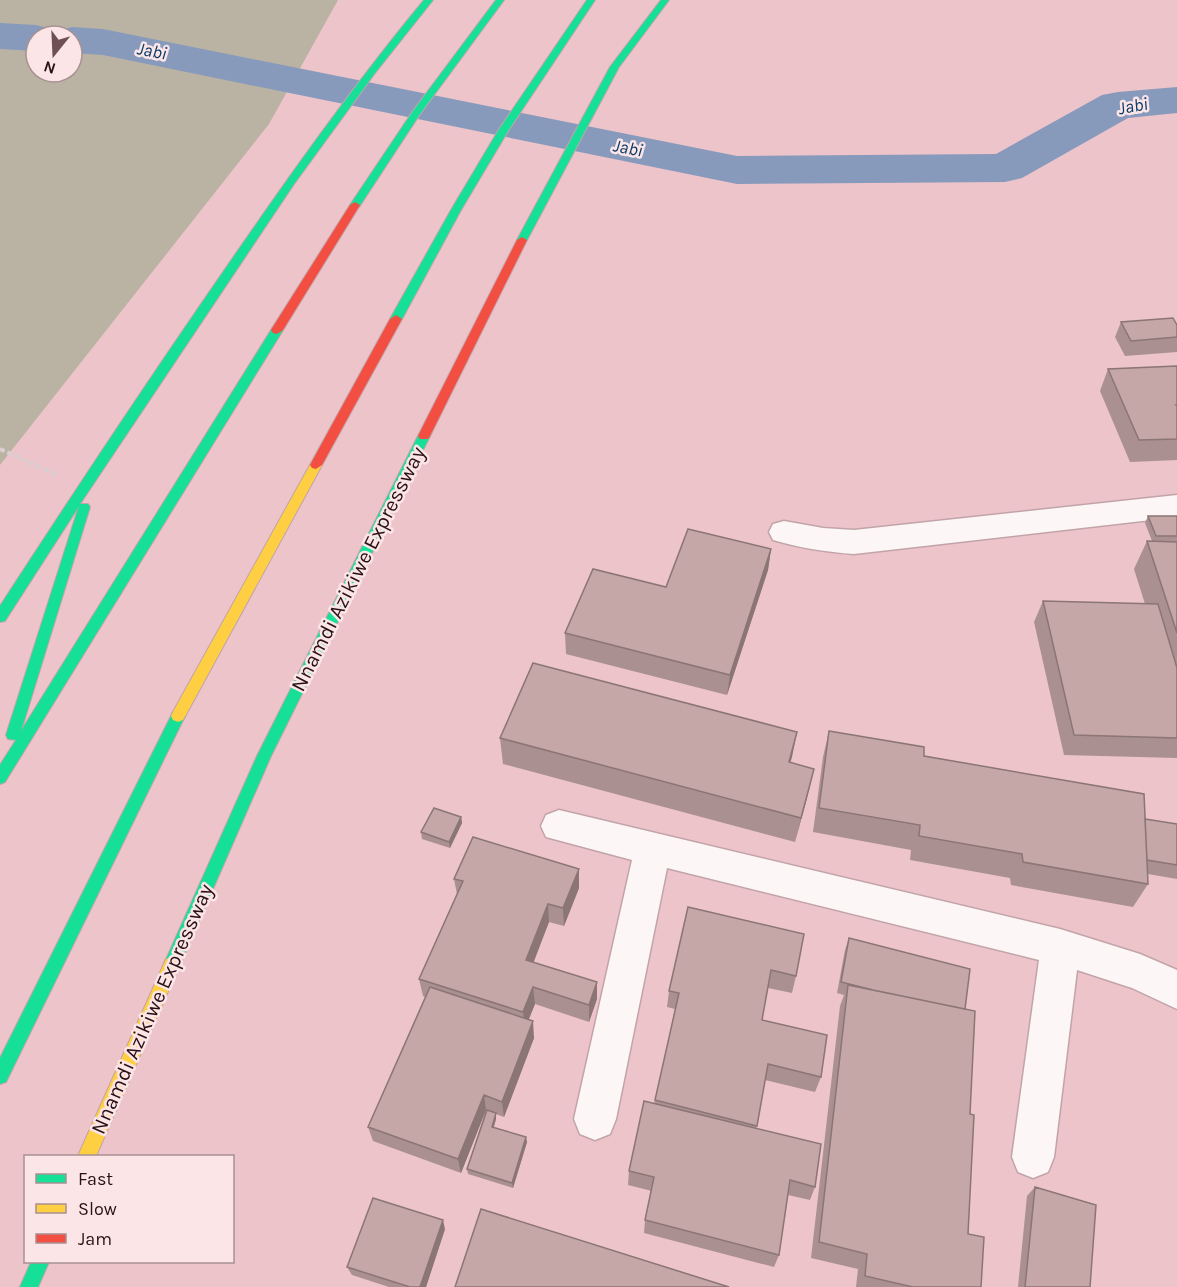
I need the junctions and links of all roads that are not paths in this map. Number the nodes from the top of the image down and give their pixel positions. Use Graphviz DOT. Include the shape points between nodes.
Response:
graph roads {
  1 [pos="428,0"];
  2 [pos="500,0"];
  3 [pos="591,0"];
  4 [pos="664,0"];
  5 [pos="97,465"];
  6 [pos="1177,506"];
  7 [pos="784,532"];
  8 [pos="0,616"];
  9 [pos="0,777"];
  10 [pos="559,826"];
  11 [pos="653,849"];
  12 [pos="1060,947"];
  13 [pos="1177,990"];
  14 [pos="0,1076"];
  15 [pos="595,1119"];
  16 [pos="87,1155"];
  17 [pos="1032,1157"];
  18 [pos="40,1263"];
  19 [pos="29,1287"];
  1 -- 5 [label="highway" via="293,175"];
  2 -- 9 [label="highway" via="363,191"];
  3 -- 14 [label="highway" via="456,210 161,747"];
  4 -- 16 [label="highway, Nnamdi Azikiwe Expressway" via="615,67 530,224 264,756"];
  5 -- 8 [label="highway"];
  5 -- 9 [label="highway"];
  6 -- 7 [label="street" via="854,542"];
  10 -- 11 [label="street"];
  11 -- 12 [label="street"];
  11 -- 15 [label="street"];
  12 -- 13 [label="street" via="1140,972"];
  12 -- 17 [label="street"];
  18 -- 19 [label="highway"];
}
